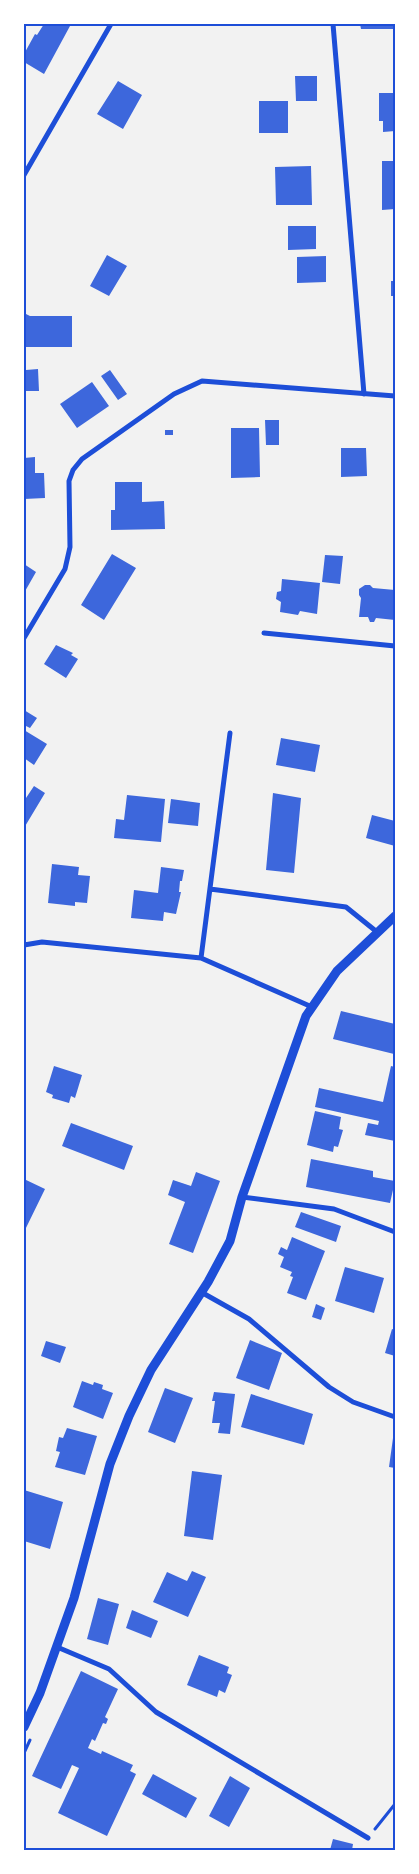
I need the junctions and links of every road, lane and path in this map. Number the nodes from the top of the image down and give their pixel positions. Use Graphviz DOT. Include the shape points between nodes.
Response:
graph roads {
  1 [pos="111,24"];
  2 [pos="333,24"];
  3 [pos="24,176"];
  4 [pos="364,394"];
  5 [pos="395,396"];
  6 [pos="264,633"];
  7 [pos="24,638"];
  8 [pos="395,646"];
  9 [pos="230,733"];
  10 [pos="210,889"];
  11 [pos="395,916"];
  12 [pos="377,932"];
  13 [pos="24,945"];
  14 [pos="201,958"];
  15 [pos="312,1007"];
  16 [pos="242,1197"];
  17 [pos="395,1232"];
  18 [pos="202,1292"];
  19 [pos="395,1417"];
  20 [pos="57,1647"];
  21 [pos="24,1727"];
  22 [pos="395,1804"];
  23 [pos="368,1838"];
  1 -- 3 [label="street"];
  2 -- 4 [label="street"];
  4 -- 5 [label="street"];
  4 -- 7 [label="street" via="202,381 174,394 82,459 69,481 70,547 65,569"];
  6 -- 8 [label="street"];
  9 -- 10 [label="street"];
  10 -- 12 [label="street" via="346,907"];
  10 -- 14 [label="street"];
  11 -- 12 [label="street"];
  12 -- 15 [label="street" via="338,971"];
  13 -- 14 [label="street" via="42,942"];
  14 -- 15 [label="street"];
  15 -- 16 [label="street" via="306,1016"];
  16 -- 17 [label="street" via="334,1209"];
  16 -- 18 [label="street" via="230,1241"];
  18 -- 19 [label="street" via="249,1319 329,1387 353,1402"];
  18 -- 20 [label="street" via="151,1370 129,1416 110,1464 74,1598"];
  20 -- 21 [label="street"];
  20 -- 23 [label="street" via="108,1669 156,1712"];
  22 -- 23 [label="path"];
}
